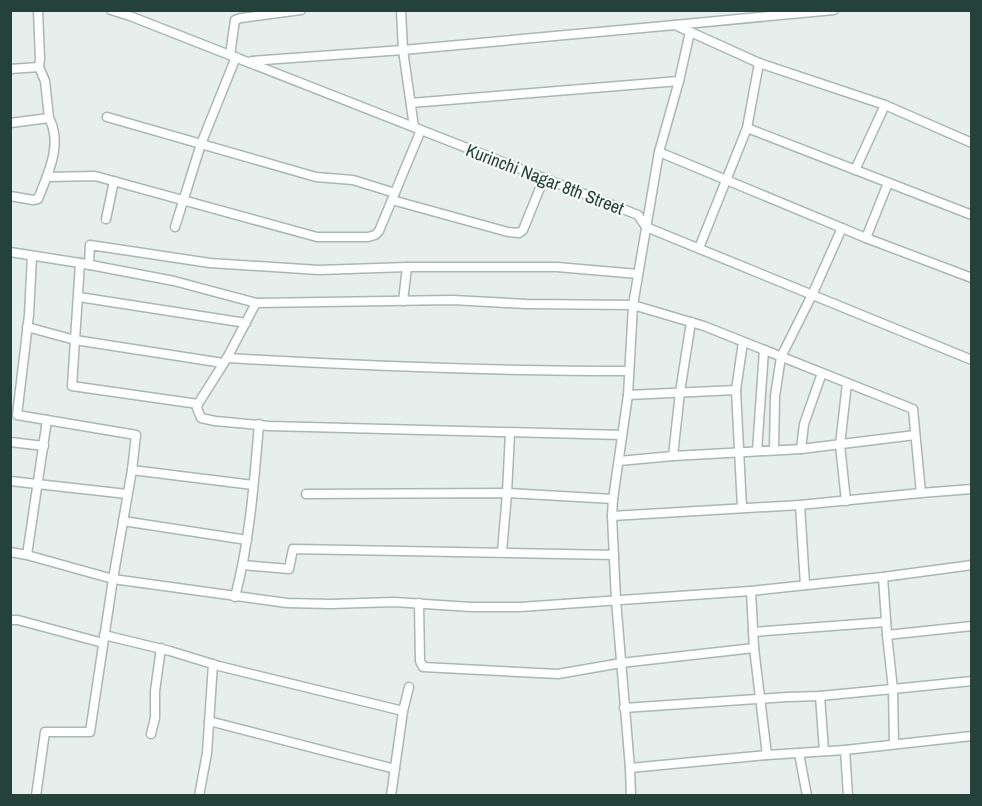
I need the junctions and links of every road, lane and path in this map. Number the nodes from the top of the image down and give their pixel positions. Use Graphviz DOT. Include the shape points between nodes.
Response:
graph roads {
  1 [pos="38,10"];
  2 [pos="111,10"];
  3 [pos="301,10"];
  4 [pos="400,10"];
  5 [pos="834,10"];
  6 [pos="675,25"];
  7 [pos="690,32"];
  8 [pos="403,51"];
  9 [pos="233,56"];
  10 [pos="248,62"];
  11 [pos="759,63"];
  12 [pos="39,67"];
  13 [pos="10,69"];
  14 [pos="679,81"];
  15 [pos="411,103"];
  16 [pos="885,105"];
  17 [pos="107,117"];
  18 [pos="49,118"];
  19 [pos="10,123"];
  20 [pos="417,128"];
  21 [pos="747,128"];
  22 [pos="972,143"];
  23 [pos="201,144"];
  24 [pos="659,152"];
  25 [pos="855,170"];
  26 [pos="47,177"];
  27 [pos="544,178"];
  28 [pos="726,180"];
  29 [pos="114,182"];
  30 [pos="888,183"];
  31 [pos="10,196"];
  32 [pos="394,197"];
  33 [pos="183,200"];
  34 [pos="972,215"];
  35 [pos="106,219"];
  36 [pos="176,227"];
  37 [pos="646,227"];
  38 [pos="842,228"];
  39 [pos="866,238"];
  40 [pos="699,248"];
  41 [pos="10,252"];
  42 [pos="32,256"];
  43 [pos="84,264"];
  44 [pos="406,267"];
  45 [pos="638,274"];
  46 [pos="972,278"];
  47 [pos="812,295"];
  48 [pos="79,297"];
  49 [pos="403,302"];
  50 [pos="256,303"];
  51 [pos="633,305"];
  52 [pos="691,322"];
  53 [pos="246,323"];
  54 [pos="27,327"];
  55 [pos="75,340"];
  56 [pos="743,342"];
  57 [pos="764,350"];
  58 [pos="781,357"];
  59 [pos="972,360"];
  60 [pos="225,361"];
  61 [pos="629,371"];
  62 [pos="822,373"];
  63 [pos="847,383"];
  64 [pos="736,390"];
  65 [pos="680,392"];
  66 [pos="627,395"];
  67 [pos="198,404"];
  68 [pos="47,420"];
  69 [pos="259,424"];
  70 [pos="510,433"];
  71 [pos="622,435"];
  72 [pos="915,435"];
  73 [pos="10,442"];
  74 [pos="840,445"];
  75 [pos="44,446"];
  76 [pos="801,449"];
  77 [pos="774,450"];
  78 [pos="757,451"];
  79 [pos="740,452"];
  80 [pos="673,456"];
  81 [pos="619,461"];
  82 [pos="132,470"];
  83 [pos="10,481"];
  84 [pos="38,484"];
  85 [pos="254,485"];
  86 [pos="972,489"];
  87 [pos="507,493"];
  88 [pos="128,494"];
  89 [pos="306,494"];
  90 [pos="921,494"];
  91 [pos="614,499"];
  92 [pos="846,501"];
  93 [pos="800,505"];
  94 [pos="742,508"];
  95 [pos="612,516"];
  96 [pos="123,521"];
  97 [pos="247,540"];
  98 [pos="10,552"];
  99 [pos="502,552"];
  100 [pos="27,555"];
  101 [pos="614,555"];
  102 [pos="243,565"];
  103 [pos="972,565"];
  104 [pos="883,577"];
  105 [pos="113,579"];
  106 [pos="805,585"];
  107 [pos="751,591"];
  108 [pos="235,597"];
  109 [pos="616,600"];
  110 [pos="419,603"];
  111 [pos="10,620"];
  112 [pos="886,622"];
  113 [pos="972,626"];
  114 [pos="753,632"];
  115 [pos="887,636"];
  116 [pos="104,639"];
  117 [pos="161,648"];
  118 [pos="754,648"];
  119 [pos="621,663"];
  120 [pos="213,664"];
  121 [pos="972,681"];
  122 [pos="409,687"];
  123 [pos="893,690"];
  124 [pos="820,696"];
  125 [pos="759,699"];
  126 [pos="624,708"];
  127 [pos="403,711"];
  128 [pos="209,721"];
  129 [pos="151,734"];
  130 [pos="972,736"];
  131 [pos="894,744"];
  132 [pos="845,750"];
  133 [pos="824,751"];
  134 [pos="799,753"];
  135 [pos="767,755"];
  136 [pos="630,768"];
  137 [pos="395,769"];
  138 [pos="36,795"];
  139 [pos="199,795"];
  140 [pos="391,795"];
  141 [pos="630,795"];
  142 [pos="807,795"];
  143 [pos="848,795"];
  1 -- 12 [label="street"];
  2 -- 9 [label="street, Kurinchi Nagar 8th Street"];
  3 -- 9 [label="street" via="235,20"];
  4 -- 8 [label="street"];
  5 -- 6 [label="street"];
  6 -- 7 [label="street"];
  6 -- 8 [label="street"];
  7 -- 11 [label="street"];
  7 -- 14 [label="street"];
  8 -- 10 [label="street"];
  8 -- 15 [label="street"];
  9 -- 10 [label="street, Kurinchi Nagar 8th Street"];
  9 -- 23 [label="street"];
  10 -- 20 [label="street, Kurinchi Nagar 8th Street"];
  11 -- 16 [label="street"];
  11 -- 21 [label="street"];
  12 -- 13 [label="street"];
  12 -- 18 [label="street" via="45,81"];
  14 -- 15 [label="street"];
  14 -- 24 [label="street"];
  15 -- 20 [label="street"];
  16 -- 22 [label="street"];
  16 -- 25 [label="street"];
  17 -- 23 [label="street"];
  18 -- 19 [label="street"];
  18 -- 26 [label="street" via="55,143"];
  20 -- 27 [label="street, Kurinchi Nagar 8th Street"];
  20 -- 32 [label="street"];
  21 -- 25 [label="street"];
  21 -- 28 [label="street"];
  23 -- 32 [label="street" via="316,177 353,180"];
  23 -- 33 [label="street"];
  24 -- 28 [label="street"];
  24 -- 37 [label="street"];
  25 -- 30 [label="street"];
  26 -- 29 [label="street" via="94,176"];
  26 -- 31 [label="street" via="38,199"];
  27 -- 32 [label="street" via="519,233"];
  27 -- 37 [label="street, Kurinchi Nagar 8th Street" via="638,215"];
  28 -- 38 [label="street"];
  28 -- 40 [label="street"];
  29 -- 33 [label="street"];
  29 -- 35 [label="street"];
  30 -- 34 [label="street"];
  30 -- 39 [label="street"];
  32 -- 33 [label="street" via="375,235 334,238 317,237"];
  33 -- 36 [label="street"];
  37 -- 40 [label="street, Kurinchi Nagar 8th Street"];
  37 -- 45 [label="street"];
  38 -- 39 [label="street"];
  38 -- 47 [label="street"];
  39 -- 46 [label="street"];
  40 -- 47 [label="street, Kurinchi Nagar 8th Street"];
  41 -- 42 [label="street"];
  42 -- 43 [label="street"];
  42 -- 54 [label="street"];
  43 -- 44 [label="street" via="90,245 210,263 319,270"];
  43 -- 48 [label="street"];
  43 -- 50 [label="street" via="174,281"];
  44 -- 45 [label="street" via="557,267"];
  44 -- 49 [label="street"];
  45 -- 51 [label="street"];
  47 -- 58 [label="street"];
  47 -- 59 [label="street, Kurinchi Nagar 8th Street"];
  48 -- 53 [label="street"];
  48 -- 55 [label="street"];
  49 -- 50 [label="street"];
  49 -- 51 [label="street"];
  50 -- 53 [label="street"];
  51 -- 52 [label="street"];
  51 -- 61 [label="street"];
  52 -- 56 [label="street"];
  52 -- 65 [label="street"];
  53 -- 60 [label="street"];
  54 -- 55 [label="street"];
  54 -- 68 [label="street" via="17,415"];
  55 -- 60 [label="street"];
  55 -- 67 [label="street" via="72,386"];
  56 -- 57 [label="street"];
  56 -- 64 [label="street"];
  57 -- 58 [label="street"];
  57 -- 78 [label="street"];
  58 -- 62 [label="street"];
  58 -- 77 [label="street"];
  60 -- 61 [label="street"];
  60 -- 67 [label="street"];
  61 -- 66 [label="street"];
  62 -- 63 [label="street"];
  62 -- 76 [label="street" via="804,424"];
  63 -- 72 [label="street" via="913,409"];
  63 -- 74 [label="street"];
  64 -- 65 [label="street"];
  64 -- 79 [label="street"];
  65 -- 66 [label="street"];
  65 -- 80 [label="street"];
  66 -- 71 [label="street"];
  67 -- 69 [label="street" via="201,418"];
  68 -- 75 [label="street"];
  68 -- 82 [label="street" via="136,435"];
  69 -- 70 [label="street"];
  69 -- 85 [label="street"];
  70 -- 71 [label="street"];
  70 -- 87 [label="street"];
  71 -- 81 [label="street"];
  72 -- 74 [label="street"];
  72 -- 90 [label="street"];
  73 -- 75 [label="street"];
  74 -- 76 [label="street"];
  74 -- 92 [label="street"];
  75 -- 84 [label="street"];
  76 -- 77 [label="street"];
  77 -- 78 [label="street"];
  78 -- 79 [label="street"];
  79 -- 80 [label="street"];
  79 -- 94 [label="street"];
  80 -- 81 [label="street"];
  81 -- 91 [label="street"];
  82 -- 85 [label="street"];
  82 -- 88 [label="street"];
  83 -- 84 [label="street"];
  84 -- 88 [label="street"];
  84 -- 100 [label="street"];
  85 -- 97 [label="street"];
  86 -- 90 [label="street"];
  87 -- 89 [label="street"];
  87 -- 91 [label="street"];
  87 -- 99 [label="street"];
  88 -- 96 [label="street"];
  90 -- 92 [label="street"];
  91 -- 95 [label="street"];
  92 -- 93 [label="street"];
  93 -- 94 [label="street"];
  93 -- 106 [label="street"];
  94 -- 95 [label="street"];
  95 -- 101 [label="street"];
  96 -- 97 [label="street"];
  96 -- 105 [label="street"];
  97 -- 102 [label="street"];
  98 -- 100 [label="street"];
  99 -- 101 [label="street"];
  99 -- 102 [label="street" via="293,549 288,569"];
  100 -- 105 [label="street"];
  101 -- 109 [label="street"];
  102 -- 108 [label="street"];
  103 -- 104 [label="street"];
  104 -- 106 [label="street"];
  104 -- 112 [label="street"];
  105 -- 108 [label="street"];
  105 -- 116 [label="street"];
  106 -- 107 [label="street"];
  107 -- 109 [label="street"];
  107 -- 114 [label="street"];
  108 -- 110 [label="street" via="287,603"];
  109 -- 110 [label="street" via="520,607"];
  109 -- 119 [label="street"];
  110 -- 119 [label="street" via="423,667 558,674"];
  111 -- 116 [label="street"];
  112 -- 114 [label="street"];
  112 -- 115 [label="street"];
  113 -- 115 [label="street"];
  114 -- 118 [label="street"];
  115 -- 123 [label="street"];
  116 -- 117 [label="street"];
  116 -- 138 [label="street" via="90,732 45,732"];
  117 -- 120 [label="street"];
  117 -- 129 [label="street"];
  118 -- 119 [label="street"];
  118 -- 125 [label="street"];
  119 -- 126 [label="street"];
  120 -- 127 [label="street"];
  120 -- 128 [label="street"];
  121 -- 123 [label="street"];
  122 -- 127 [label="street"];
  123 -- 124 [label="street"];
  123 -- 131 [label="street"];
  124 -- 125 [label="street"];
  124 -- 133 [label="street"];
  125 -- 126 [label="street"];
  125 -- 135 [label="street"];
  126 -- 136 [label="street"];
  127 -- 137 [label="street"];
  128 -- 137 [label="street"];
  128 -- 139 [label="street"];
  130 -- 131 [label="street"];
  131 -- 132 [label="street"];
  132 -- 133 [label="street"];
  132 -- 143 [label="street"];
  133 -- 134 [label="street"];
  134 -- 135 [label="street"];
  134 -- 142 [label="street"];
  135 -- 136 [label="street"];
  136 -- 141 [label="street"];
  137 -- 140 [label="street"];
}
